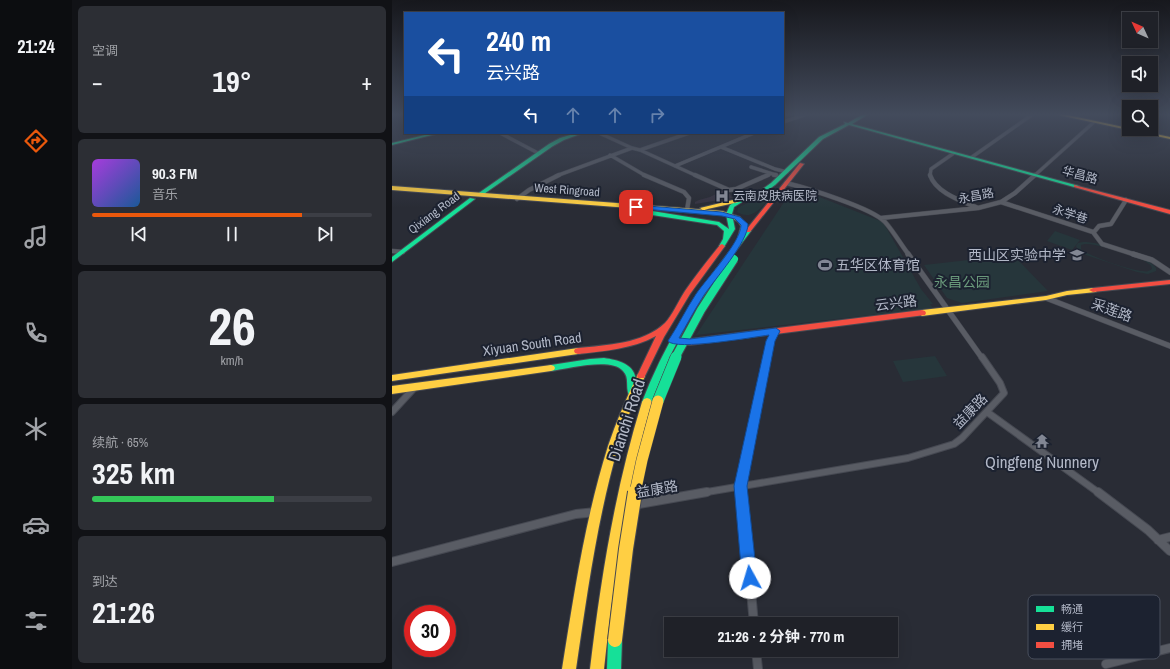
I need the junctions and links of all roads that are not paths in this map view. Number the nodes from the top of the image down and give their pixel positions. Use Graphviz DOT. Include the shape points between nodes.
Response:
graph roads {
  1 [pos="522,145"];
  2 [pos="551,145"];
  3 [pos="628,145"];
  4 [pos="654,145"];
  5 [pos="725,145"];
  6 [pos="815,145"];
  7 [pos="929,145"];
  8 [pos="989,145"];
  9 [pos="1068,145"];
  10 [pos="721,147"];
  11 [pos="632,148"];
  12 [pos="640,150"];
  13 [pos="954,152"];
  14 [pos="538,153"];
  15 [pos="610,155"];
  16 [pos="972,157"];
  17 [pos="675,166"];
  18 [pos="751,167"];
  19 [pos="790,173"];
  20 [pos="770,174"];
  21 [pos="776,175"];
  22 [pos="1035,175"];
  23 [pos="786,183"];
  24 [pos="392,188"];
  25 [pos="392,193"];
  26 [pos="476,197"];
  27 [pos="517,198"];
  28 [pos="748,198"];
  29 [pos="1126,200"];
  30 [pos="1001,202"];
  31 [pos="978,208"];
  32 [pos="683,210"];
  33 [pos="649,212"];
  34 [pos="764,212"];
  35 [pos="1170,212"];
  36 [pos="730,214"];
  37 [pos="753,218"];
  38 [pos="881,218"];
  39 [pos="739,219"];
  40 [pos="1094,232"];
  41 [pos="743,235"];
  42 [pos="724,243"];
  43 [pos="392,251"];
  44 [pos="403,252"];
  45 [pos="392,260"];
  46 [pos="1170,272"];
  47 [pos="1170,282"];
  48 [pos="1046,298"];
  49 [pos="947,310"];
  50 [pos="668,322"];
  51 [pos="776,331"];
  52 [pos="673,341"];
  53 [pos="1170,346"];
  54 [pos="600,349"];
  55 [pos="550,367"];
  56 [pos="392,378"];
  57 [pos="415,387"];
  58 [pos="392,390"];
  59 [pos="628,403"];
  60 [pos="392,412"];
  61 [pos="987,412"];
  62 [pos="741,486"];
  63 [pos="619,507"];
  64 [pos="596,512"];
  65 [pos="1170,537"];
  66 [pos="1158,540"];
  67 [pos="1170,551"];
  68 [pos="392,562"];
  69 [pos="603,616"];
  70 [pos="753,617"];
  71 [pos="576,622"];
  72 [pos="1170,648"];
  73 [pos="1160,650"];
  74 [pos="757,657"];
  75 [pos="1126,659"];
  76 [pos="1106,664"];
  77 [pos="564,669"];
  78 [pos="569,669"];
  79 [pos="597,669"];
  80 [pos="600,669"];
  81 [pos="614,669"];
  82 [pos="758,669"];
  1 -- 14 [label="street"];
  2 -- 14 [label="main road, Qixiang Road"];
  3 -- 11 [label="street"];
  4 -- 12 [label="street"];
  5 -- 10 [label="street"];
  6 -- 19 [label="main road"];
  7 -- 13 [label="main road, 华昌路"];
  8 -- 16 [label="street"];
  9 -- 22 [label="street, 永昌路"];
  10 -- 17 [label="street"];
  10 -- 19 [label="street"];
  11 -- 12 [label="street"];
  11 -- 15 [label="street"];
  12 -- 17 [label="street"];
  13 -- 16 [label="main road, 华昌路"];
  13 -- 31 [label="street" via="931,169 930,178 943,191"];
  14 -- 26 [label="main road, Qixiang Road"];
  15 -- 27 [label="street" via="569,170"];
  15 -- 32 [label="street" via="640,173 684,192 689,198"];
  16 -- 22 [label="main road, 华昌路"];
  17 -- 20 [label="street" via="732,190"];
  18 -- 20 [label="street"];
  19 -- 23 [label="main road, Dianchi Road"];
  19 -- 28 [label="main road"];
  20 -- 21 [label="street"];
  22 -- 29 [label="main road, 华昌路"];
  22 -- 30 [label="street, 永昌路" via="1016,193"];
  23 -- 34 [label="main road, Dianchi Road"];
  23 -- 38 [label="street" via="801,186"];
  24 -- 26 [label="main road, West Ringroad"];
  25 -- 26 [label="main road, West Ringroad"];
  26 -- 27 [label="main road, West Ringroad"];
  26 -- 33 [label="main road, West Ringroad"];
  26 -- 44 [label="main road, Qixiang Road"];
  27 -- 32 [label="main road, West Ringroad"];
  28 -- 32 [label="main road" via="722,205"];
  28 -- 36 [label="main road" via="737,203"];
  29 -- 35 [label="main road, 华昌路"];
  29 -- 40 [label="street" via="1111,224 1099,226"];
  30 -- 31 [label="street, 永昌路"];
  30 -- 40 [label="street, 永学巷"];
  31 -- 38 [label="street, 永昌路"];
  32 -- 36 [label="main road, West Ringroad"];
  33 -- 36 [label="main road, West Ringroad"];
  33 -- 42 [label="main road" via="719,224 726,229"];
  34 -- 37 [label="main road, Dianchi Road"];
  34 -- 41 [label="main road, Dianchi Road"];
  36 -- 37 [label="main road"];
  36 -- 39 [label="main road, West Ringroad"];
  36 -- 42 [label="main road, Dianchi Road" via="732,229"];
  37 -- 39 [label="main road, West Ringroad"];
  38 -- 49 [label="street, 益康路"];
  39 -- 41 [label="main road" via="744,224"];
  40 -- 46 [label="street, 永学巷" via="1102,244 1152,260"];
  41 -- 42 [label="main road"];
  41 -- 52 [label="main road, Dianchi Road" via="695,302"];
  41 -- 81 [label="main road, bridge" via="734,259 709,293 686,332 651,419 637,476 626,540"];
  42 -- 50 [label="main road, Dianchi Road"];
  43 -- 44 [label="street"];
  44 -- 45 [label="main road, Qixiang Road"];
  47 -- 48 [label="main road, 云兴路" via="1067,293"];
  48 -- 49 [label="main road, 云兴路"];
  48 -- 53 [label="street, 采莲路"];
  49 -- 51 [label="main road, 云兴路"];
  49 -- 61 [label="street, 益康路" via="1003,388 1004,393"];
  50 -- 54 [label="main road, Xiyuan South Road" via="648,338"];
  50 -- 59 [label="main road, Dianchi Road"];
  51 -- 52 [label="main road, 云兴路" via="690,342"];
  51 -- 62 [label="street" via="770,341"];
  52 -- 63 [label="main road, Dianchi Road" via="654,382 641,419"];
  54 -- 55 [label="main road" via="604,351 599,357 571,360"];
  54 -- 56 [label="main road, Xiyuan South Road"];
  55 -- 57 [label="main road, Xiyuan South Road"];
  55 -- 59 [label="main road, Xiyuan South Road" via="599,362 622,364 631,371 633,378"];
  57 -- 58 [label="main road, Xiyuan South Road"];
  57 -- 60 [label="street"];
  59 -- 64 [label="main road, Dianchi Road"];
  61 -- 62 [label="street, 益康路" via="954,444 908,458"];
  61 -- 66 [label="street" via="1123,511"];
  62 -- 63 [label="street, 益康路"];
  62 -- 70 [label="street"];
  63 -- 69 [label="main road, Dianchi Road"];
  64 -- 68 [label="street" via="576,514"];
  64 -- 71 [label="main road, Dianchi Road"];
  65 -- 66 [label="street"];
  66 -- 67 [label="street"];
  69 -- 79 [label="main road, Dianchi Road"];
  69 -- 80 [label="main road"];
  71 -- 77 [label="main road"];
  71 -- 78 [label="main road, Dianchi Road"];
  72 -- 73 [label="street"];
  74 -- 82 [label="street"];
  75 -- 76 [label="street"];
}
